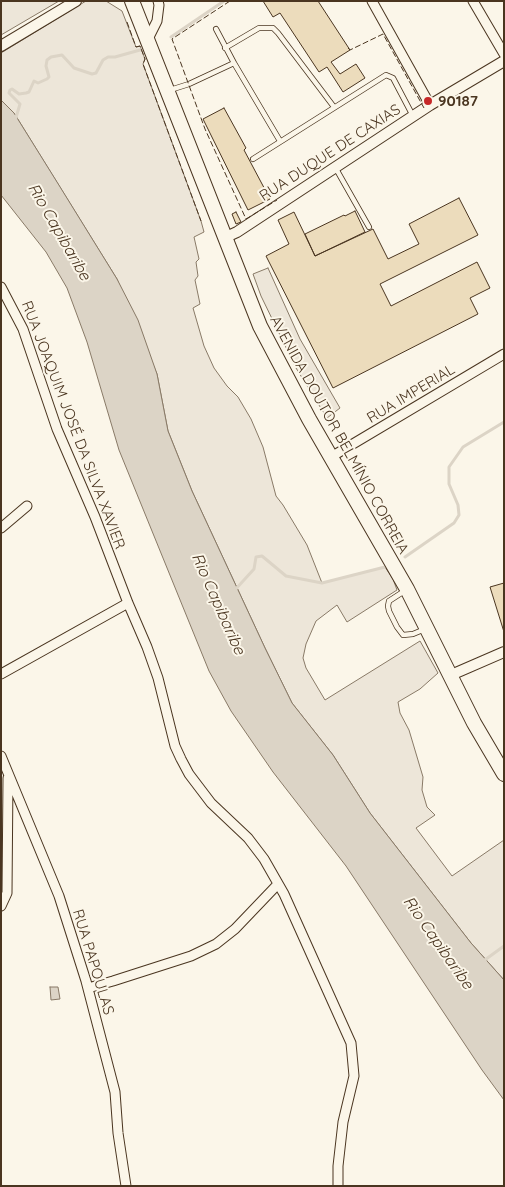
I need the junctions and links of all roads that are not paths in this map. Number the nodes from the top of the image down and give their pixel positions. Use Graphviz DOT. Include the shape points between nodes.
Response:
graph roads {
  1 [pos="121,1"];
  2 [pos="132,1"];
  3 [pos="158,1"];
  4 [pos="372,1"];
  5 [pos="473,1"];
  6 [pos="73,3"];
  7 [pos="137,16"];
  8 [pos="216,29"];
  9 [pos="147,41"];
  10 [pos="1,46"];
  11 [pos="226,48"];
  12 [pos="503,61"];
  13 [pos="234,63"];
  14 [pos="167,91"];
  15 [pos="430,106"];
  16 [pos="334,107"];
  17 [pos="414,117"];
  18 [pos="280,142"];
  19 [pos="253,159"];
  20 [pos="335,167"];
  21 [pos="369,227"];
  22 [pos="224,238"];
  23 [pos="1,287"];
  24 [pos="504,354"];
  25 [pos="331,457"];
  26 [pos="27,506"];
  27 [pos="1,528"];
  28 [pos="407,589"];
  29 [pos="128,603"];
  30 [pos="426,628"];
  31 [pos="504,652"];
  32 [pos="1,674"];
  33 [pos="451,676"];
  34 [pos="1,756"];
  35 [pos="8,772"];
  36 [pos="504,774"];
  37 [pos="278,884"];
  38 [pos="1,906"];
  39 [pos="88,988"];
  40 [pos="126,1186"];
  41 [pos="338,1186"];
  1 -- 7 [label="main road"];
  2 -- 7 [label="main road, AVENIDA DOUTOR BELMÍNIO CORREIA"];
  3 -- 9 [label="street" via="157,21"];
  4 -- 15 [label="street"];
  5 -- 12 [label="street"];
  6 -- 10 [label="street"];
  7 -- 9 [label="main road, AVENIDA DOUTOR BELMÍNIO CORREIA"];
  8 -- 11 [label="lane"];
  9 -- 14 [label="main road, AVENIDA DOUTOR BELMÍNIO CORREIA"];
  11 -- 13 [label="lane"];
  11 -- 16 [label="lane" via="259,28 273,28"];
  12 -- 15 [label="street, RUA DUQUE DE CAXIAS"];
  13 -- 14 [label="lane"];
  13 -- 18 [label="lane"];
  14 -- 22 [label="main road, AVENIDA DOUTOR BELMÍNIO CORREIA"];
  15 -- 17 [label="street, RUA DUQUE DE CAXIAS"];
  16 -- 17 [label="lane" via="386,75 393,78"];
  16 -- 18 [label="lane"];
  17 -- 20 [label="street, RUA DUQUE DE CAXIAS"];
  18 -- 19 [label="lane"];
  20 -- 21 [label="lane"];
  20 -- 22 [label="street, RUA DUQUE DE CAXIAS"];
  22 -- 25 [label="main road, AVENIDA DOUTOR BELMÍNIO CORREIA" via="275,357"];
  23 -- 29 [label="street, RUA JOAQUIM JOSÉ DA SILVA XAVIER" via="23,329 57,429"];
  24 -- 25 [label="street, RUA IMPERIAL"];
  25 -- 28 [label="main road, AVENIDA DOUTOR BELMÍNIO CORREIA"];
  26 -- 27 [label="street"];
  28 -- 30 [label="main road, AVENIDA DOUTOR BELMÍNIO CORREIA"];
  28 -- 30 [label="lane" via="389,601 389,611 397,628 403,635"];
  29 -- 32 [label="street"];
  29 -- 37 [label="street, RUA JOAQUIM JOSÉ DA SILVA XAVIER" via="158,678 175,746 189,774 211,804 256,848"];
  30 -- 33 [label="main road, AVENIDA DOUTOR BELMÍNIO CORREIA"];
  31 -- 33 [label="street"];
  33 -- 36 [label="main road, AVENIDA DOUTOR BELMÍNIO CORREIA"];
  34 -- 35 [label="street, RUA PAPOULAS"];
  35 -- 38 [label="street" via="7,893"];
  35 -- 39 [label="street, RUA PAPOULAS" via="59,896"];
  37 -- 39 [label="street" via="216,944 191,956"];
  37 -- 41 [label="street, RUA JOAQUIM JOSÉ DA SILVA XAVIER" via="351,1043 354,1076 343,1122"];
  39 -- 40 [label="street, RUA PAPOULAS" via="115,1092"];
}
